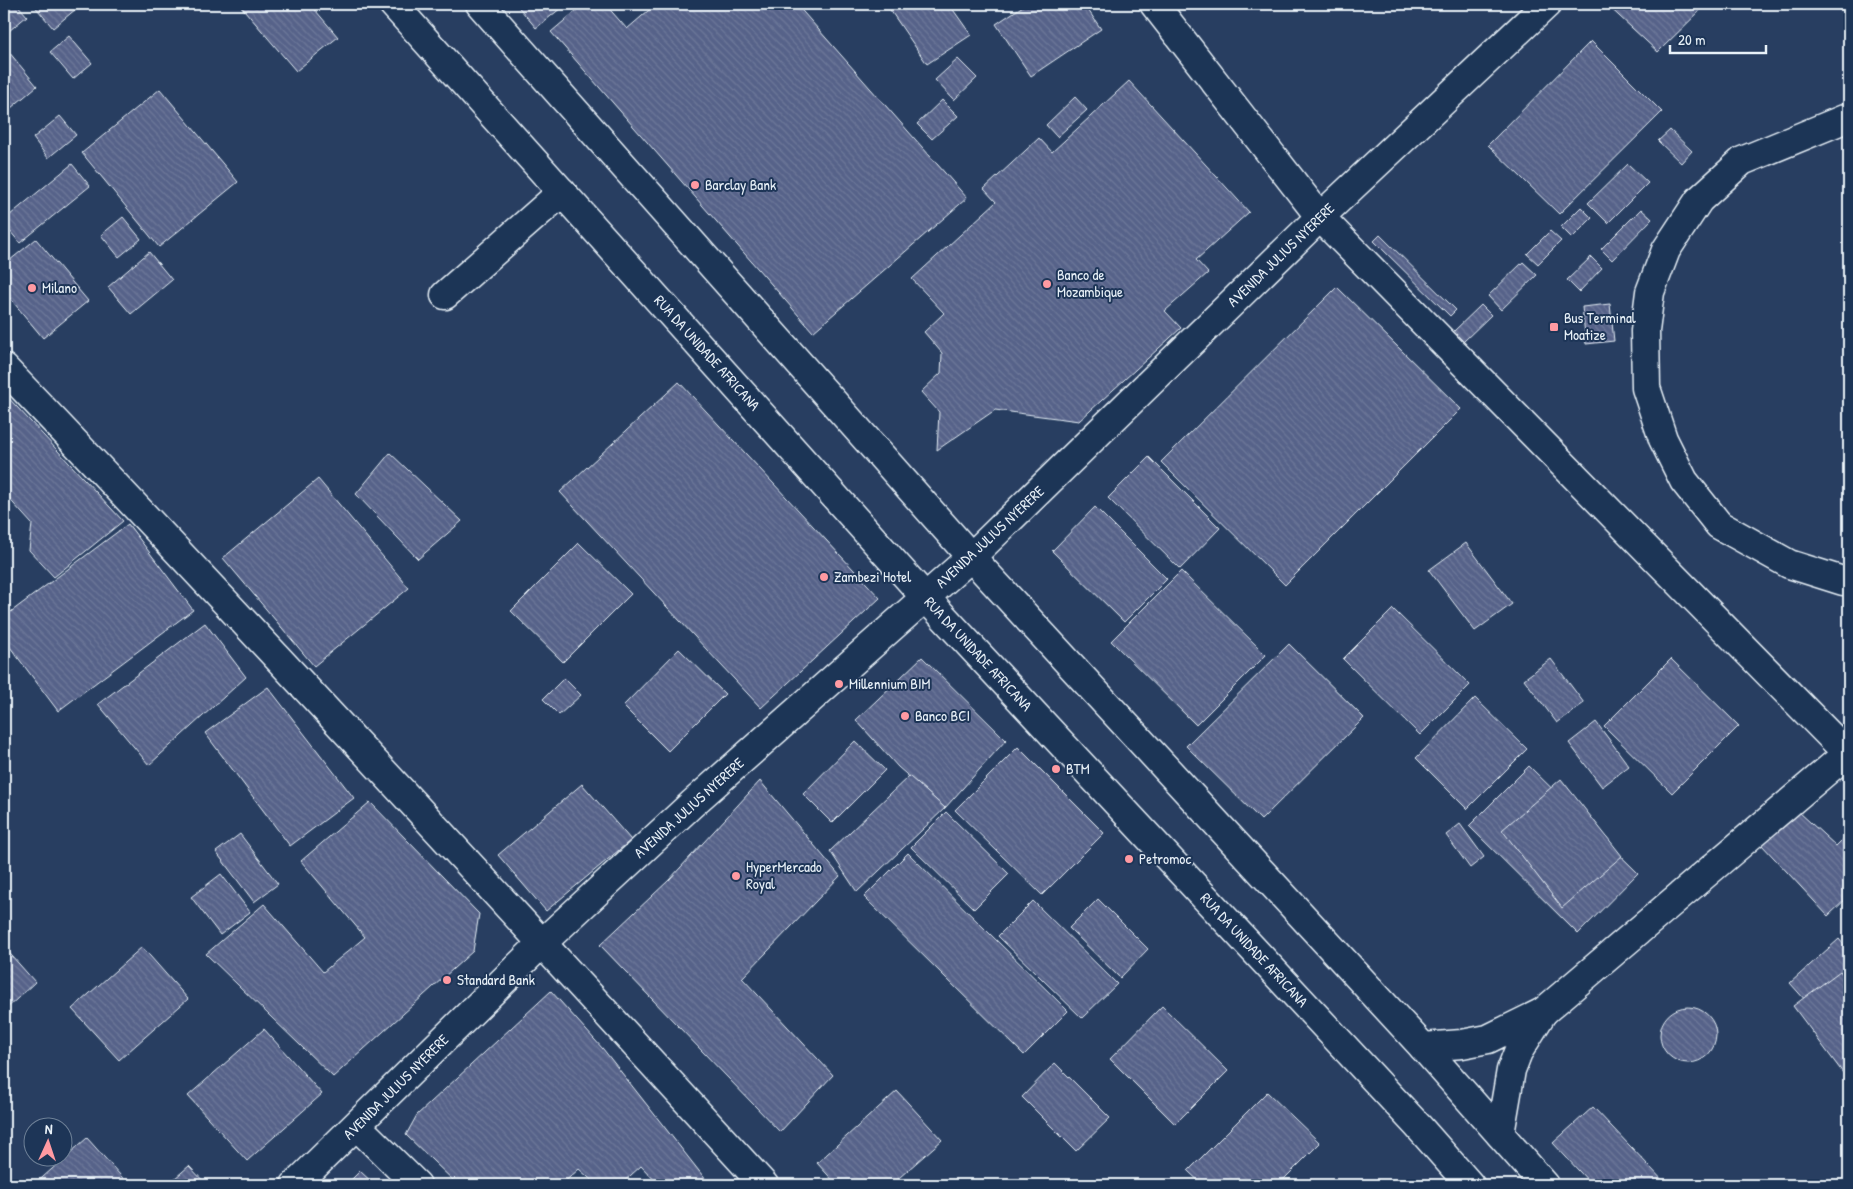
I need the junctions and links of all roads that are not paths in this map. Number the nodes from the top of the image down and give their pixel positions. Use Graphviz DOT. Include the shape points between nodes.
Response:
graph roads {
  1 [pos="393,4"];
  2 [pos="480,4"];
  3 [pos="1154,4"];
  4 [pos="1547,4"];
  5 [pos="1849,117"];
  6 [pos="562,192"];
  7 [pos="1320,217"];
  8 [pos="445,295"];
  9 [pos="4,368"];
  10 [pos="970,557"];
  11 [pos="1849,580"];
  12 [pos="925,597"];
  13 [pos="1849,754"];
  14 [pos="542,943"];
  15 [pos="1543,1012"];
  16 [pos="1422,1047"];
  17 [pos="357,1126"];
  18 [pos="1500,1134"];
  19 [pos="295,1185"];
  20 [pos="418,1185"];
  21 [pos="764,1185"];
  22 [pos="1470,1185"];
  23 [pos="1545,1185"];
  1 -- 6 [label="street, RUA DA UNIDADE AFRICANA"];
  2 -- 10 [label="street"];
  3 -- 7 [label="street"];
  4 -- 7 [label="street, AVENIDA JULIUS NYERERE"];
  5 -- 11 [label="street" via="1742,161 1699,200 1666,250 1650,292 1644,331 1646,388 1663,439 1684,481 1719,525 1789,564 1843,581"];
  6 -- 8 [label="street"];
  6 -- 12 [label="street, RUA DA UNIDADE AFRICANA"];
  7 -- 10 [label="street, AVENIDA JULIUS NYERERE"];
  7 -- 13 [label="street"];
  9 -- 14 [label="street"];
  10 -- 12 [label="street, AVENIDA JULIUS NYERERE"];
  10 -- 16 [label="street"];
  12 -- 14 [label="street, AVENIDA JULIUS NYERERE" via="692,804"];
  12 -- 22 [label="street, RUA DA UNIDADE AFRICANA"];
  13 -- 15 [label="street"];
  14 -- 17 [label="street, AVENIDA JULIUS NYERERE"];
  14 -- 21 [label="street"];
  15 -- 16 [label="street" via="1488,1039"];
  15 -- 18 [label="street" via="1518,1052 1511,1070"];
  16 -- 18 [label="street"];
  17 -- 19 [label="street, AVENIDA JULIUS NYERERE"];
  17 -- 20 [label="street"];
  18 -- 23 [label="street"];
}
